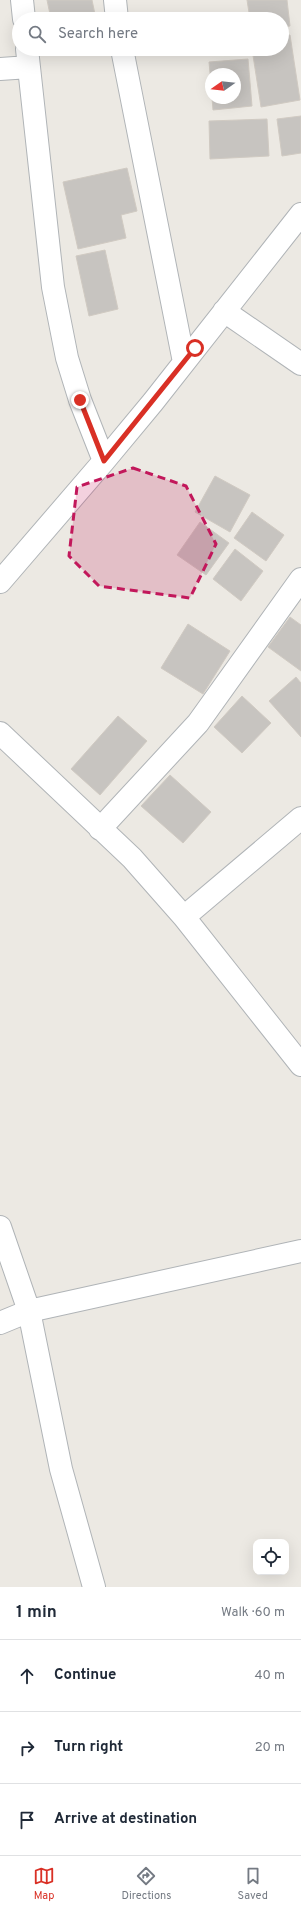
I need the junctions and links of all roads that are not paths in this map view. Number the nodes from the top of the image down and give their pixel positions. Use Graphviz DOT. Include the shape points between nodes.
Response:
graph roads {
  1 [pos="22,0"];
  2 [pos="115,0"];
  3 [pos="23,12"];
  4 [pos="116,12"];
  5 [pos="123,56"];
  6 [pos="28,58"];
  7 [pos="0,69"];
  8 [pos="301,214"];
  9 [pos="224,311"];
  10 [pos="184,362"];
  11 [pos="301,364"];
  12 [pos="104,461"];
  13 [pos="301,579"];
  14 [pos="0,582"];
  15 [pos="0,733"];
  16 [pos="301,818"];
  17 [pos="100,828"];
  18 [pos="184,917"];
  19 [pos="298,1056"];
  20 [pos="0,1227"];
  21 [pos="301,1251"];
  22 [pos="28,1311"];
  23 [pos="0,1323"];
  24 [pos="94,1587"];
  1 -- 3 [label="street"];
  2 -- 4 [label="street"];
  5 -- 10 [label="street"];
  6 -- 7 [label="street"];
  6 -- 12 [label="street" via="56,302 67,358"];
  8 -- 9 [label="street"];
  9 -- 10 [label="street"];
  9 -- 11 [label="street"];
  10 -- 12 [label="street"];
  12 -- 14 [label="street"];
  13 -- 17 [label="street" via="198,724"];
  15 -- 17 [label="street"];
  16 -- 18 [label="street"];
  17 -- 18 [label="street" via="132,858"];
  18 -- 19 [label="street"];
  20 -- 22 [label="street"];
  21 -- 22 [label="street"];
  22 -- 23 [label="street"];
  22 -- 24 [label="street" via="61,1470"];
}
